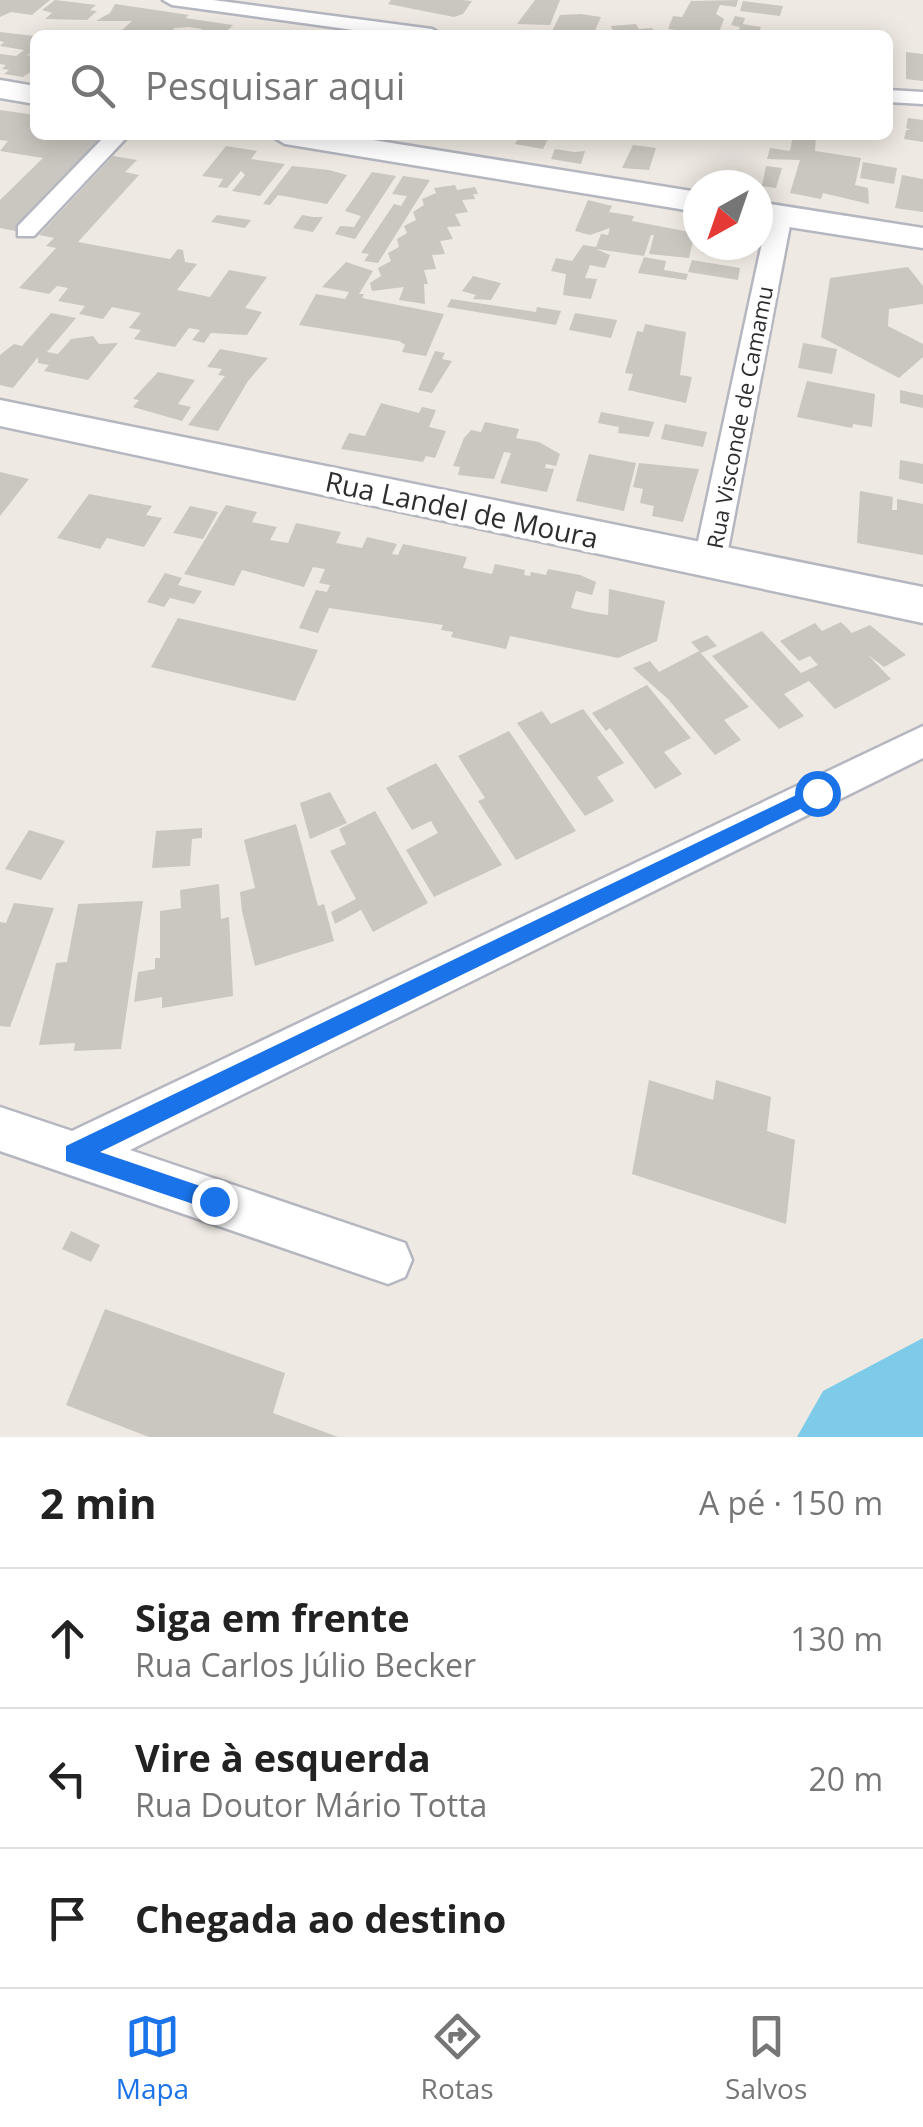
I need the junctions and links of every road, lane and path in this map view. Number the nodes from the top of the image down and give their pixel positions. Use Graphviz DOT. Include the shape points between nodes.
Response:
graph roads {
  1 [pos="172,0"];
  2 [pos="395,30"];
  3 [pos="0,89"];
  4 [pos="30,94"];
  5 [pos="893,96"];
  6 [pos="923,98"];
  7 [pos="113,140"];
  8 [pos="316,140"];
  9 [pos="683,200"];
  10 [pos="773,214"];
  11 [pos="26,232"];
  12 [pos="923,238"];
  13 [pos="761,260"];
  14 [pos="0,412"];
  15 [pos="710,560"];
  16 [pos="923,606"];
  17 [pos="923,741"];
  18 [pos="0,1129"];
  19 [pos="74,1154"];
  20 [pos="388,1260"];
  1 -- 2 [label="street"];
  3 -- 4 [label="street"];
  5 -- 6 [label="street"];
  7 -- 11 [label="street"];
  8 -- 9 [label="street"];
  10 -- 12 [label="street"];
  13 -- 15 [label="street, Rua Visconde de Camamu"];
  14 -- 15 [label="street, Rua Landel de Moura"];
  15 -- 16 [label="street, Rua Landel de Moura"];
  17 -- 19 [label="street"];
  18 -- 19 [label="street"];
  19 -- 20 [label="street"];
}
